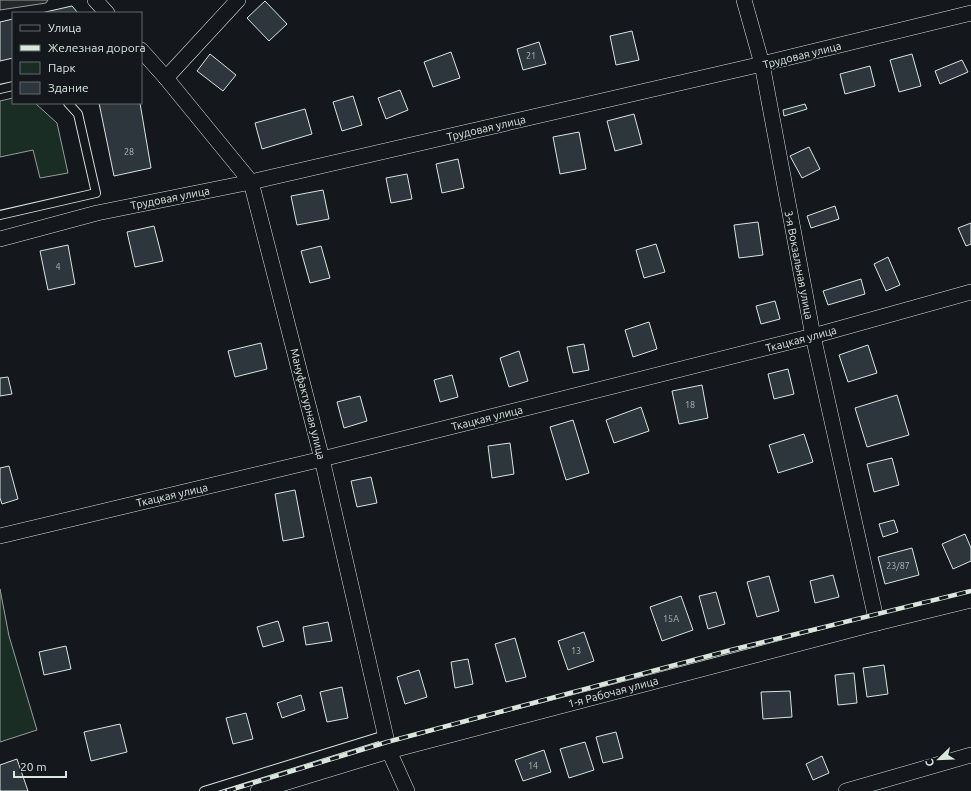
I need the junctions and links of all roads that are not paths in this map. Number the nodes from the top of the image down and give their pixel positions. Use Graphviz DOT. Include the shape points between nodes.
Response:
graph roads {
  1 [pos="95,0"];
  2 [pos="238,0"];
  3 [pos="744,0"];
  4 [pos="106,12"];
  5 [pos="971,13"];
  6 [pos="142,51"];
  7 [pos="762,64"];
  8 [pos="166,78"];
  9 [pos="12,86"];
  10 [pos="0,89"];
  11 [pos="69,104"];
  12 [pos="251,182"];
  13 [pos="0,215"];
  14 [pos="0,238"];
  15 [pos="971,292"];
  16 [pos="813,336"];
  17 [pos="322,460"];
  18 [pos="0,536"];
  19 [pos="971,600"];
  20 [pos="877,623"];
  21 [pos="385,735"];
  22 [pos="389,751"];
  23 [pos="971,755"];
  24 [pos="204,791"];
  25 [pos="258,791"];
  26 [pos="407,791"];
  27 [pos="846,791"];
  1 -- 4 [label="street"];
  2 -- 8 [label="street"];
  3 -- 7 [label="street, 3-я Вокзальная улица"];
  5 -- 7 [label="street, Трудовая улица"];
  6 -- 8 [label="street, Мануфактурная улица"];
  7 -- 12 [label="street, Трудовая улица"];
  7 -- 16 [label="street, 3-я Вокзальная улица"];
  8 -- 12 [label="street, Мануфактурная улица"];
  9 -- 10 [label="lane"];
  11 -- 13 [label="lane" via="78,114 96,193"];
  12 -- 14 [label="street, Трудовая улица" via="97,213"];
  12 -- 17 [label="street, Мануфактурная улица"];
  15 -- 16 [label="street, Ткацкая улица"];
  16 -- 17 [label="street, Ткацкая улица"];
  16 -- 20 [label="street, 3-я Вокзальная улица"];
  17 -- 18 [label="street, Ткацкая улица"];
  17 -- 21 [label="street, Мануфактурная улица"];
  19 -- 20 [label="street, 1-я Рабочая улица"];
  20 -- 22 [label="street, 1-я Рабочая улица"];
  21 -- 22 [label="street, Мануфактурная улица"];
  21 -- 24 [label="lane"];
  22 -- 25 [label="street, 1-я Рабочая улица"];
  22 -- 26 [label="street, Мануфактурная улица"];
  23 -- 27 [label="street"];
}
